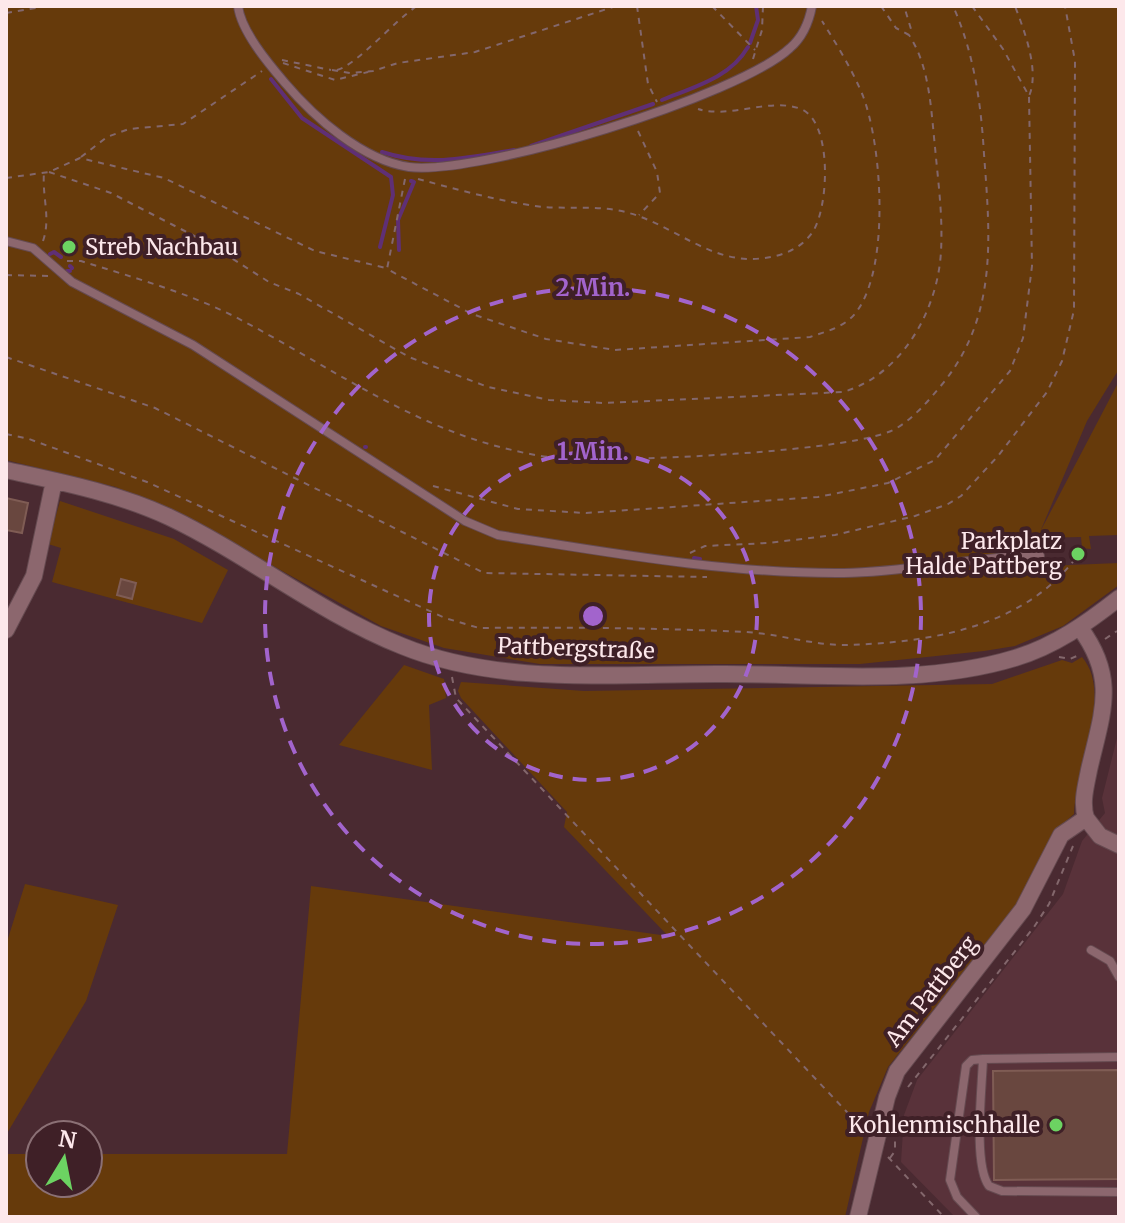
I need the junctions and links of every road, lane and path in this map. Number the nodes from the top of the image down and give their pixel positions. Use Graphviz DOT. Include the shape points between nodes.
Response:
graph roads {
  1 [pos="48,6"];
  2 [pos="238,6"];
  3 [pos="417,6"];
  4 [pos="616,6"];
  5 [pos="637,6"];
  6 [pos="712,6"];
  7 [pos="763,6"];
  8 [pos="812,6"];
  9 [pos="881,6"];
  10 [pos="904,6"];
  11 [pos="953,6"];
  12 [pos="972,6"];
  13 [pos="1015,6"];
  14 [pos="1065,6"];
  15 [pos="6,13"];
  16 [pos="820,18"];
  17 [pos="909,35"];
  18 [pos="263,52"];
  19 [pos="293,63"];
  20 [pos="272,65"];
  21 [pos="288,65"];
  22 [pos="332,70"];
  23 [pos="373,71"];
  24 [pos="1029,96"];
  25 [pos="681,103"];
  26 [pos="660,110"];
  27 [pos="633,119"];
  28 [pos="80,158"];
  29 [pos="407,167"];
  30 [pos="49,172"];
  31 [pos="44,173"];
  32 [pos="6,178"];
  33 [pos="637,217"];
  34 [pos="6,241"];
  35 [pos="39,253"];
  36 [pos="50,261"];
  37 [pos="387,269"];
  38 [pos="6,275"];
  39 [pos="52,276"];
  40 [pos="6,357"];
  41 [pos="6,434"];
  42 [pos="6,470"];
  43 [pos="54,481"];
  44 [pos="431,485"];
  45 [pos="1078,555"];
  46 [pos="1040,556"];
  47 [pos="682,561"];
  48 [pos="715,577"];
  49 [pos="1119,598"];
  50 [pos="1119,621"];
  51 [pos="1080,628"];
  52 [pos="6,630"];
  53 [pos="1117,631"];
  54 [pos="1094,646"];
  55 [pos="1119,649"];
  56 [pos="1055,657"];
  57 [pos="464,677"];
  58 [pos="1088,821"];
  59 [pos="1119,845"];
  60 [pos="1091,950"];
  61 [pos="1119,977"];
  62 [pos="1119,1050"];
  63 [pos="1119,1057"];
  64 [pos="983,1059"];
  65 [pos="901,1096"];
  66 [pos="895,1128"];
  67 [pos="876,1143"];
  68 [pos="1119,1192"];
  69 [pos="858,1217"];
  70 [pos="944,1217"];
  71 [pos="976,1217"];
  1 -- 15 [label="path"];
  2 -- 18 [label="lane" via="242,25"];
  3 -- 22 [label="path" via="351,64"];
  4 -- 23 [label="path" via="475,52"];
  5 -- 26 [label="path" via="648,84"];
  6 -- 7 [label="path" via="756,51"];
  8 -- 25 [label="lane" via="807,26 790,49"];
  9 -- 17 [label="path" via="896,28"];
  10 -- 17 [label="path"];
  11 -- 36 [label="path" via="972,60 983,128 987,287 976,328 950,374 918,413 883,435 610,459 571,459 504,448 405,410 211,305 81,261"];
  12 -- 24 [label="path"];
  13 -- 24 [label="path" via="1027,44"];
  14 -- 47 [label="path" via="1075,61 1074,310 1062,361 1047,392 998,456 948,504 835,535 705,546"];
  16 -- 37 [label="path" via="863,97 879,175 880,218 869,285 856,313 836,329 810,337 615,350 546,339 472,314"];
  17 -- 30 [label="path" via="931,108 942,220 939,269 916,331 896,361 843,392 604,403 549,400 488,387 409,357 111,193"];
  18 -- 19 [label="path"];
  18 -- 20 [label="lane"];
  19 -- 21 [label="path"];
  19 -- 22 [label="path"];
  20 -- 21 [label="path"];
  20 -- 28 [label="path" via="183,124 129,129 107,137"];
  20 -- 29 [label="lane" via="328,125 374,154"];
  21 -- 23 [label="path" via="335,80"];
  22 -- 23 [label="path"];
  24 -- 44 [label="path" via="1032,266 1023,338 1010,371 935,460 888,483 818,497 586,513 518,509"];
  25 -- 26 [label="lane"];
  25 -- 33 [label="path" via="721,113 801,109 816,121 822,142 822,211 813,232 797,248 777,256 727,258"];
  26 -- 27 [label="lane"];
  27 -- 29 [label="lane" via="502,156"];
  27 -- 33 [label="path" via="657,172 660,193"];
  28 -- 30 [label="path"];
  28 -- 37 [label="path" via="164,178 315,251"];
  29 -- 33 [label="path" via="416,178 506,200"];
  29 -- 37 [label="path"];
  30 -- 31 [label="path"];
  31 -- 32 [label="path"];
  31 -- 35 [label="path" via="49,225"];
  34 -- 35 [label="lane"];
  35 -- 36 [label="lane"];
  36 -- 47 [label="lane" via="72,282 193,345 465,521 498,535"];
  38 -- 39 [label="path"];
  40 -- 48 [label="path" via="155,408 484,573"];
  41 -- 45 [label="path" via="147,482 445,618 479,628 748,632 847,645 962,632 1015,611 1063,575"];
  42 -- 43 [label="street, Pattbergstraße"];
  43 -- 51 [label="street, Pattbergstraße" via="167,517 404,647 455,662 524,672 964,671 1017,658"];
  43 -- 52 [label="street" via="34,576"];
  46 -- 47 [label="lane" via="849,573 785,573"];
  49 -- 51 [label="street, Pattbergstraße"];
  50 -- 53 [label="path"];
  51 -- 54 [label="street"];
  53 -- 54 [label="path"];
  53 -- 55 [label="path"];
  54 -- 56 [label="path" via="1070,659"];
  54 -- 58 [label="street" via="1103,667 1105,698 1084,791"];
  57 -- 67 [label="path" via="452,675 456,698"];
  58 -- 59 [label="street" via="1100,836"];
  58 -- 65 [label="path" via="1034,927"];
  58 -- 67 [label="street, Am Pattberg" via="1061,835 1023,909 904,1062 887,1097"];
  60 -- 61 [label="lane" via="1110,961"];
  62 -- 63 [label="lane"];
  63 -- 64 [label="lane"];
  64 -- 68 [label="lane" via="983,1171 989,1186 1002,1191"];
  64 -- 71 [label="lane" via="966,1066 950,1166 952,1189"];
  66 -- 70 [label="path" via="895,1151 889,1159"];
  67 -- 69 [label="street, Am Pattberg"];
}
